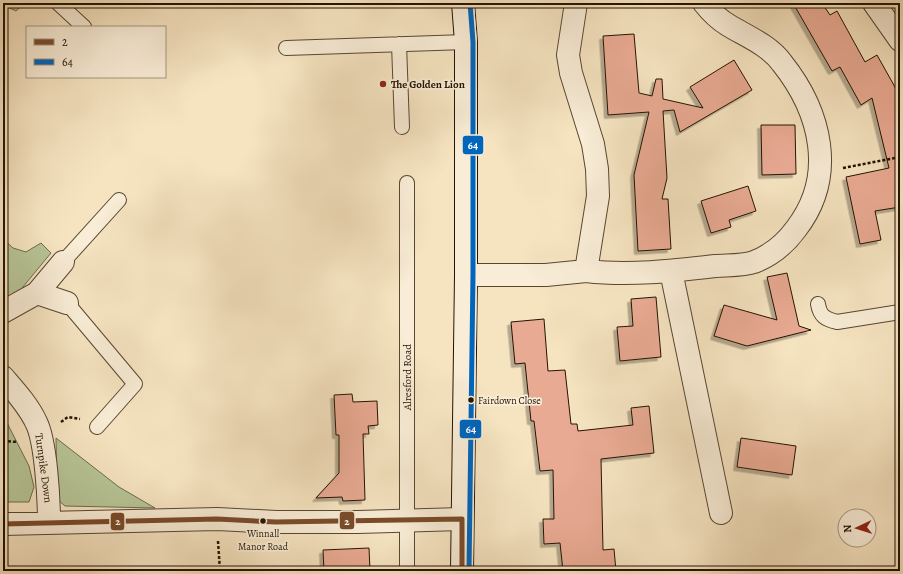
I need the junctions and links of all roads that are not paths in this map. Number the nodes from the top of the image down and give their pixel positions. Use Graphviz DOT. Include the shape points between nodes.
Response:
graph roads {
  1 [pos="58,3"];
  2 [pos="463,3"];
  3 [pos="576,3"];
  4 [pos="704,3"];
  5 [pos="874,3"];
  6 [pos="83,26"];
  7 [pos="900,40"];
  8 [pos="466,42"];
  9 [pos="399,44"];
  10 [pos="286,48"];
  11 [pos="402,127"];
  12 [pos="407,183"];
  13 [pos="119,200"];
  14 [pos="63,262"];
  15 [pos="586,271"];
  16 [pos="671,271"];
  17 [pos="466,274"];
  18 [pos="37,293"];
  19 [pos="67,303"];
  20 [pos="818,304"];
  21 [pos="3,312"];
  22 [pos="900,312"];
  23 [pos="3,377"];
  24 [pos="97,426"];
  25 [pos="721,513"];
  26 [pos="462,519"];
  27 [pos="407,520"];
  28 [pos="50,523"];
  29 [pos="3,524"];
  30 [pos="407,571"];
  31 [pos="462,571"];
  1 -- 6 [label="lane"];
  2 -- 8 [label="street"];
  3 -- 15 [label="street" via="568,55 598,169 598,196"];
  4 -- 16 [label="street" via="714,15 764,46 782,62 811,111 817,130 819,183 804,220 788,240 772,253 753,262"];
  5 -- 7 [label="street"];
  8 -- 9 [label="lane"];
  8 -- 17 [label="street"];
  9 -- 10 [label="lane"];
  9 -- 11 [label="lane"];
  12 -- 27 [label="lane, Alresford Road"];
  13 -- 14 [label="lane"];
  14 -- 18 [label="street"];
  15 -- 16 [label="street" via="607,274"];
  15 -- 17 [label="street"];
  16 -- 25 [label="street"];
  17 -- 26 [label="street"];
  18 -- 19 [label="street"];
  18 -- 21 [label="street"];
  19 -- 24 [label="lane" via="135,384"];
  20 -- 22 [label="lane" via="820,313 827,320 837,322"];
  23 -- 28 [label="street, Turnpike Down" via="37,423 42,444"];
  26 -- 27 [label="street"];
  26 -- 31 [label="street"];
  27 -- 28 [label="street" via="276,522 217,519"];
  27 -- 30 [label="lane, Alresford Road"];
  28 -- 29 [label="street"];
}
